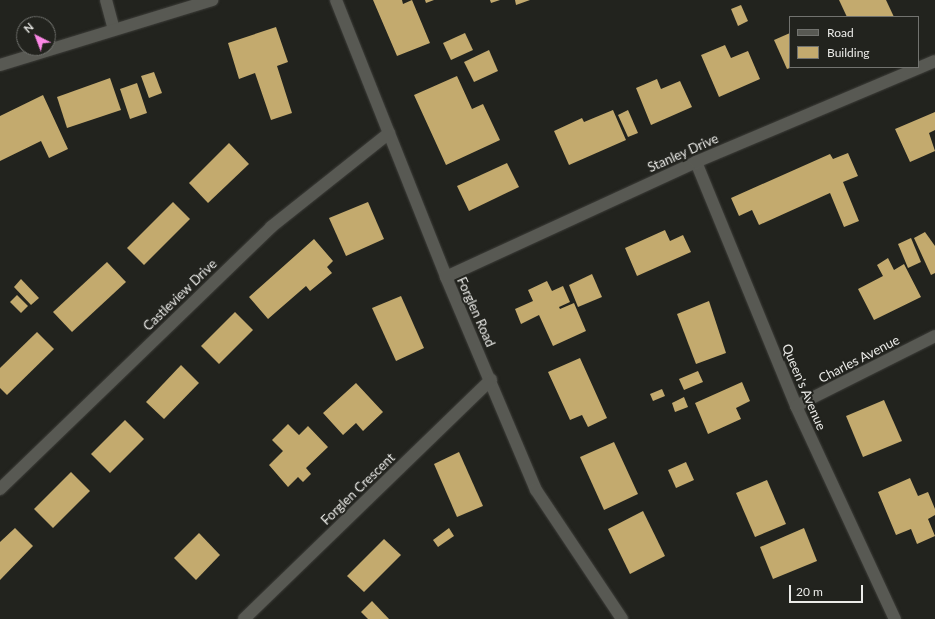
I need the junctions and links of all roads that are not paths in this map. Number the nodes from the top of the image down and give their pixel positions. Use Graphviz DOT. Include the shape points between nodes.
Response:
graph roads {
  1 [pos="106,0"];
  2 [pos="212,0"];
  3 [pos="336,0"];
  4 [pos="114,29"];
  5 [pos="935,61"];
  6 [pos="0,65"];
  7 [pos="918,68"];
  8 [pos="919,68"];
  9 [pos="389,133"];
  10 [pos="696,162"];
  11 [pos="446,277"];
  12 [pos="935,336"];
  13 [pos="491,380"];
  14 [pos="796,406"];
  15 [pos="0,489"];
  16 [pos="244,619"];
  17 [pos="622,619"];
  18 [pos="895,619"];
  1 -- 4 [label="street"];
  2 -- 4 [label="street"];
  3 -- 9 [label="street, Forglen Road"];
  4 -- 6 [label="street"];
  5 -- 8 [label="street, Stanley Drive"];
  7 -- 10 [label="street, Stanley Drive"];
  9 -- 11 [label="street, Forglen Road"];
  9 -- 15 [label="street, Castleview Drive" via="271,227"];
  10 -- 11 [label="street, Stanley Drive"];
  10 -- 14 [label="street, Queen's Avenue"];
  11 -- 13 [label="street, Forglen Road"];
  12 -- 14 [label="street, Charles Avenue"];
  13 -- 16 [label="street, Forglen Crescent"];
  13 -- 17 [label="street, Forglen Road" via="536,490"];
  14 -- 18 [label="street, Queen's Avenue"];
}
